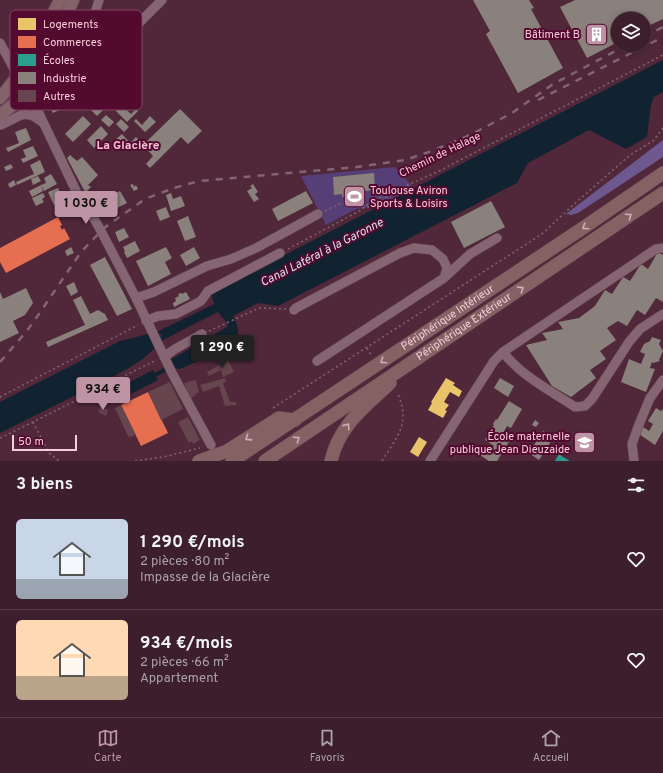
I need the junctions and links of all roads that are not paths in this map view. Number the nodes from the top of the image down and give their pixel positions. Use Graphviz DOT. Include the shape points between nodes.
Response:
graph roads {
  1 [pos="60,0"];
  2 [pos="73,0"];
  3 [pos="99,0"];
  4 [pos="162,0"];
  5 [pos="55,10"];
  6 [pos="69,10"];
  7 [pos="96,10"];
  8 [pos="142,20"];
  9 [pos="0,43"];
  10 [pos="10,61"];
  11 [pos="10,86"];
  12 [pos="0,98"];
  13 [pos="10,109"];
  14 [pos="37,110"];
  15 [pos="0,122"];
  16 [pos="42,122"];
  17 [pos="663,173"];
  18 [pos="663,192"];
  19 [pos="318,214"];
  20 [pos="497,238"];
  21 [pos="663,248"];
  22 [pos="280,253"];
  23 [pos="444,278"];
  24 [pos="136,298"];
  25 [pos="294,310"];
  26 [pos="663,314"];
  27 [pos="146,321"];
  28 [pos="202,334"];
  29 [pos="503,352"];
  30 [pos="164,357"];
  31 [pos="416,358"];
  32 [pos="317,361"];
  33 [pos="663,380"];
  34 [pos="295,420"];
  35 [pos="211,445"];
  36 [pos="199,461"];
  37 [pos="232,461"];
  38 [pos="265,461"];
  39 [pos="331,461"];
  40 [pos="430,461"];
  41 [pos="634,461"];
  1 -- 5 [label="main road"];
  2 -- 6 [label="main road"];
  3 -- 7 [label="street"];
  4 -- 8 [label="street"];
  9 -- 10 [label="street"];
  11 -- 12 [label="main road"];
  13 -- 15 [label="main road"];
  14 -- 16 [label="street"];
  15 -- 16 [label="street" via="24,114"];
  16 -- 24 [label="street" via="77,194 95,220"];
  17 -- 34 [label="highway, Périphérique Intérieur, one-way"];
  31 -- 18 [label="highway, Périphérique Extérieur, one-way"];
  19 -- 24 [label="street" via="256,248 207,266"];
  20 -- 23 [label="street" via="470,254"];
  21 -- 29 [label="street" via="656,249"];
  22 -- 27 [label="street" via="208,291 201,301 182,311"];
  23 -- 25 [label="street" via="447,268 443,260 432,250 414,248"];
  23 -- 32 [label="street"];
  24 -- 27 [label="street"];
  26 -- 29 [label="street" via="640,329 585,406 576,407 528,376"];
  27 -- 30 [label="street"];
  28 -- 30 [label="street"];
  29 -- 40 [label="street" via="494,361"];
  30 -- 35 [label="street"];
  38 -- 31 [label="highway, Périphérique Extérieur, one-way"];
  39 -- 31 [label="highway, one-way" via="336,443 348,424"];
  33 -- 41 [label="street" via="650,398 638,427 632,444"];
  34 -- 36 [label="highway, one-way" via="279,418 227,451"];
  34 -- 37 [label="highway, Périphérique Intérieur"];
}
